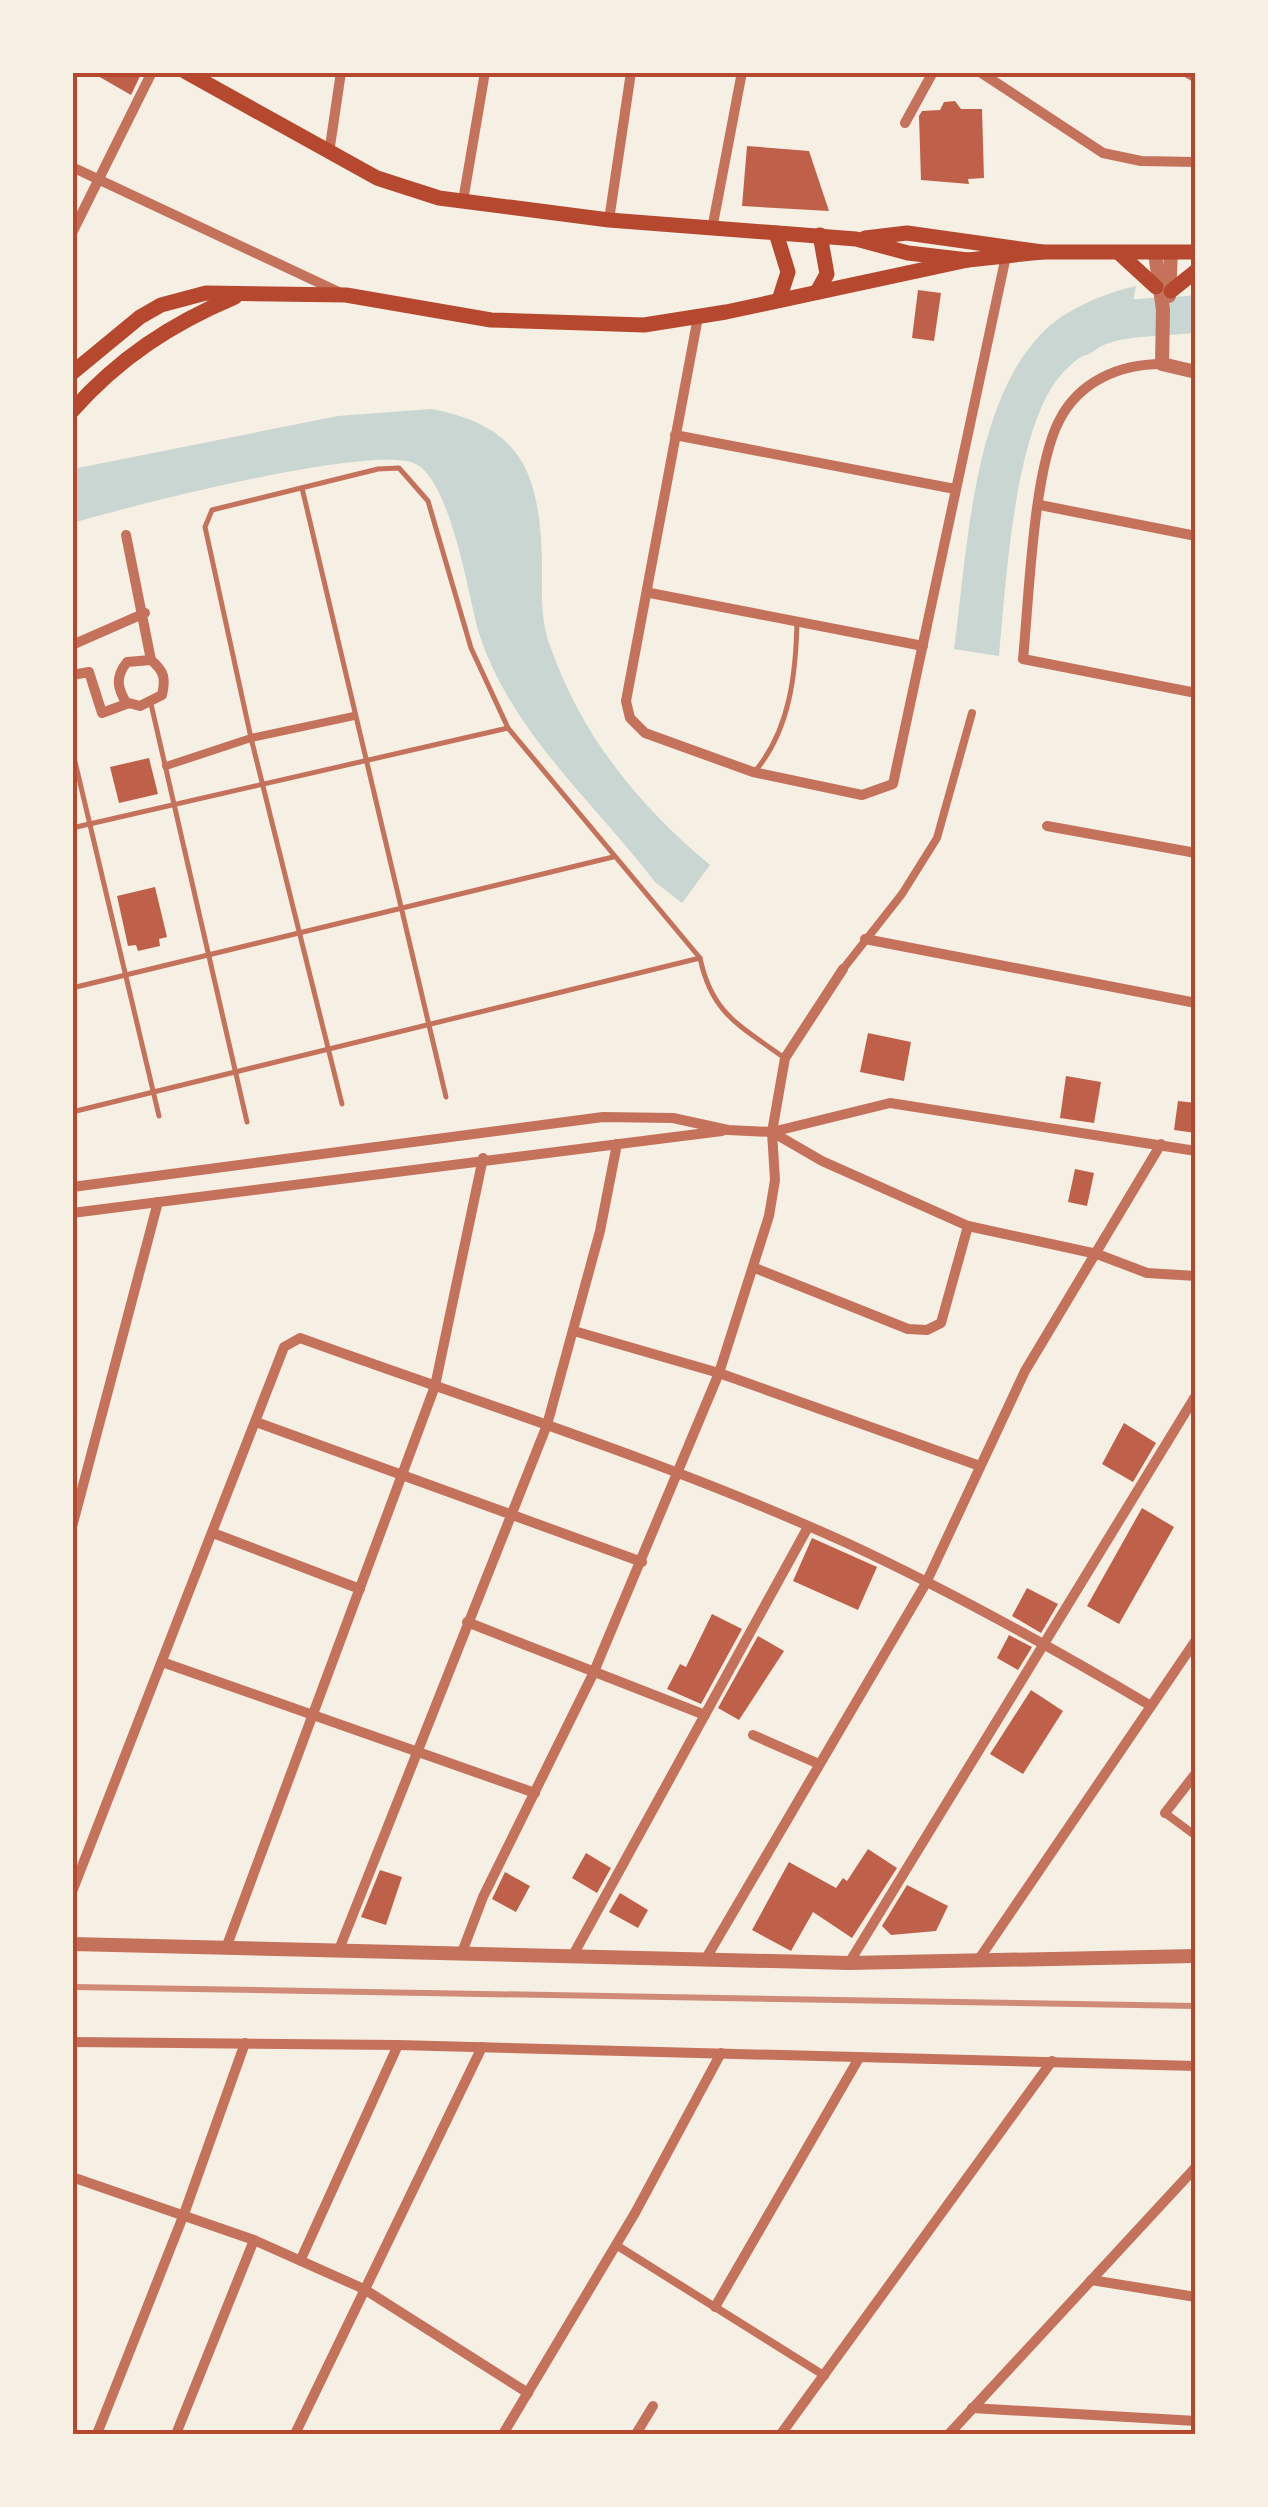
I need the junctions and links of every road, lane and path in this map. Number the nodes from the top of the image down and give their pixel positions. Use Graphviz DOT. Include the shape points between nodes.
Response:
graph roads {
  1 [pos="152,72"];
  2 [pos="186,72"];
  3 [pos="340,72"];
  4 [pos="485,72"];
  5 [pos="632,72"];
  6 [pos="742,72"];
  7 [pos="933,72"];
  8 [pos="980,72"];
  9 [pos="1186,72"];
  10 [pos="1196,78"];
  11 [pos="905,123"];
  12 [pos="329,153"];
  13 [pos="1196,162"];
  14 [pos="72,167"];
  15 [pos="97,178"];
  16 [pos="463,202"];
  17 [pos="609,220"];
  18 [pos="712,229"];
  19 [pos="72,233"];
  20 [pos="776,234"];
  21 [pos="820,235"];
  22 [pos="856,238"];
  23 [pos="1042,252"];
  24 [pos="1163,252"];
  25 [pos="1196,252"];
  26 [pos="1118,253"];
  27 [pos="1006,256"];
  28 [pos="968,260"];
  29 [pos="1196,271"];
  30 [pos="1163,289"];
  31 [pos="818,292"];
  32 [pos="244,293"];
  33 [pos="346,296"];
  34 [pos="779,300"];
  35 [pos="698,317"];
  36 [pos="1162,364"];
  37 [pos="1196,372"];
  38 [pos="72,373"];
  39 [pos="72,411"];
  40 [pos="675,435"];
  41 [pos="302,488"];
  42 [pos="955,489"];
  43 [pos="1040,506"];
  44 [pos="126,534"];
  45 [pos="1196,536"];
  46 [pos="650,592"];
  47 [pos="145,614"];
  48 [pos="797,618"];
  49 [pos="72,645"];
  50 [pos="922,646"];
  51 [pos="150,660"];
  52 [pos="72,675"];
  53 [pos="1196,692"];
  54 [pos="126,704"];
  55 [pos="152,704"];
  56 [pos="972,712"];
  57 [pos="354,716"];
  58 [pos="508,728"];
  59 [pos="251,738"];
  60 [pos="72,749"];
  61 [pos="368,759"];
  62 [pos="166,766"];
  63 [pos="754,772"];
  64 [pos="264,784"];
  65 [pos="174,804"];
  66 [pos="90,824"];
  67 [pos="1047,826"];
  68 [pos="72,828"];
  69 [pos="1196,852"];
  70 [pos="613,858"];
  71 [pos="402,909"];
  72 [pos="300,934"];
  73 [pos="865,939"];
  74 [pos="208,956"];
  75 [pos="700,958"];
  76 [pos="843,969"];
  77 [pos="126,974"];
  78 [pos="72,988"];
  79 [pos="1196,1003"];
  80 [pos="429,1025"];
  81 [pos="329,1049"];
  82 [pos="786,1058"];
  83 [pos="236,1072"];
  84 [pos="154,1092"];
  85 [pos="446,1096"];
  86 [pos="342,1104"];
  87 [pos="72,1112"];
  88 [pos="159,1116"];
  89 [pos="247,1122"];
  90 [pos="728,1130"];
  91 [pos="772,1132"];
  92 [pos="617,1144"];
  93 [pos="1161,1144"];
  94 [pos="1196,1150"];
  95 [pos="483,1158"];
  96 [pos="72,1186"];
  97 [pos="158,1202"];
  98 [pos="72,1213"];
  99 [pos="968,1226"];
  100 [pos="1097,1254"];
  101 [pos="755,1268"];
  102 [pos="1196,1276"];
  103 [pos="574,1330"];
  104 [pos="720,1373"];
  105 [pos="435,1386"];
  106 [pos="1196,1395"];
  107 [pos="256,1422"];
  108 [pos="547,1426"];
  109 [pos="72,1461"];
  110 [pos="88,1466"];
  111 [pos="980,1466"];
  112 [pos="403,1473"];
  113 [pos="680,1475"];
  114 [pos="512,1513"];
  115 [pos="72,1527"];
  116 [pos="808,1527"];
  117 [pos="212,1532"];
  118 [pos="642,1562"];
  119 [pos="926,1583"];
  120 [pos="360,1589"];
  121 [pos="467,1622"];
  122 [pos="1196,1640"];
  123 [pos="1047,1644"];
  124 [pos="162,1662"];
  125 [pos="593,1674"];
  126 [pos="1151,1706"];
  127 [pos="705,1715"];
  128 [pos="313,1718"];
  129 [pos="752,1735"];
  130 [pos="419,1749"];
  131 [pos="818,1764"];
  132 [pos="1196,1774"];
  133 [pos="535,1794"];
  134 [pos="1164,1812"];
  135 [pos="1196,1836"];
  136 [pos="72,1892"];
  137 [pos="72,1944"];
  138 [pos="226,1948"];
  139 [pos="338,1952"];
  140 [pos="1193,1952"];
  141 [pos="461,1955"];
  142 [pos="572,1957"];
  143 [pos="979,1959"];
  144 [pos="706,1960"];
  145 [pos="849,1963"];
  146 [pos="72,2042"];
  147 [pos="245,2043"];
  148 [pos="398,2045"];
  149 [pos="482,2047"];
  150 [pos="721,2054"];
  151 [pos="858,2058"];
  152 [pos="1052,2061"];
  153 [pos="1196,2066"];
  154 [pos="1196,2167"];
  155 [pos="72,2177"];
  156 [pos="1192,2178"];
  157 [pos="184,2214"];
  158 [pos="254,2240"];
  159 [pos="616,2245"];
  160 [pos="300,2258"];
  161 [pos="1091,2280"];
  162 [pos="364,2288"];
  163 [pos="1196,2297"];
  164 [pos="715,2307"];
  165 [pos="825,2376"];
  166 [pos="528,2393"];
  167 [pos="654,2406"];
  168 [pos="972,2408"];
  169 [pos="1196,2421"];
  170 [pos="97,2434"];
  171 [pos="176,2434"];
  172 [pos="296,2434"];
  173 [pos="502,2434"];
  174 [pos="636,2434"];
  175 [pos="782,2434"];
  176 [pos="949,2434"];
  1 -- 15 [label="street"];
  2 -- 12 [label="main road"];
  3 -- 12 [label="street"];
  4 -- 16 [label="street"];
  5 -- 17 [label="street"];
  6 -- 18 [label="street"];
  7 -- 11 [label="street"];
  8 -- 13 [label="street" via="1104,154"];
  9 -- 10 [label="street"];
  12 -- 16 [label="main road" via="406,190"];
  14 -- 15 [label="street"];
  15 -- 19 [label="street"];
  15 -- 33 [label="street"];
  16 -- 17 [label="main road"];
  17 -- 18 [label="main road"];
  18 -- 20 [label="main road"];
  20 -- 21 [label="main road"];
  20 -- 34 [label="main road" via="788,272"];
  21 -- 22 [label="main road"];
  21 -- 31 [label="main road" via="826,274"];
  22 -- 23 [label="main road" via="907,233"];
  22 -- 28 [label="main road"];
  23 -- 26 [label="main road"];
  23 -- 27 [label="main road"];
  24 -- 25 [label="main road"];
  24 -- 26 [label="main road"];
  24 -- 30 [label="street"];
  26 -- 30 [label="main road"];
  27 -- 28 [label="main road"];
  27 -- 42 [label="street"];
  28 -- 31 [label="main road"];
  29 -- 30 [label="main road"];
  30 -- 36 [label="street"];
  31 -- 34 [label="main road"];
  32 -- 33 [label="main road"];
  32 -- 38 [label="main road" via="206,293 162,305 114,334"];
  32 -- 39 [label="main road" via="161,332"];
  33 -- 35 [label="main road" via="490,320 644,325"];
  34 -- 35 [label="main road"];
  35 -- 40 [label="street"];
  36 -- 37 [label="street"];
  36 -- 43 [label="street" via="1121,368 1068,406 1053,435"];
  40 -- 42 [label="street"];
  40 -- 46 [label="street"];
  41 -- 57 [label="lane"];
  41 -- 58 [label="lane" via="398,468 414,480 428,501 471,648"];
  41 -- 59 [label="lane" via="212,510 206,518"];
  42 -- 50 [label="street"];
  43 -- 45 [label="street"];
  43 -- 53 [label="street" via="1023,659"];
  44 -- 47 [label="street"];
  46 -- 48 [label="street"];
  46 -- 63 [label="street" via="626,702 630,718 645,733"];
  47 -- 49 [label="street"];
  47 -- 51 [label="street"];
  48 -- 50 [label="street"];
  48 -- 63 [label="lane" via="785,721"];
  50 -- 63 [label="street" via="893,784 862,795"];
  51 -- 54 [label="street" via="127,662 119,672"];
  51 -- 55 [label="street" via="165,682"];
  52 -- 54 [label="street" via="89,672 102,713"];
  54 -- 55 [label="street"];
  55 -- 62 [label="lane"];
  56 -- 73 [label="street" via="937,838"];
  57 -- 59 [label="street"];
  57 -- 61 [label="lane"];
  58 -- 61 [label="lane"];
  58 -- 70 [label="lane"];
  59 -- 62 [label="street"];
  59 -- 64 [label="lane"];
  60 -- 66 [label="lane"];
  61 -- 64 [label="lane"];
  61 -- 71 [label="lane"];
  62 -- 65 [label="lane"];
  64 -- 65 [label="lane"];
  64 -- 72 [label="lane"];
  65 -- 66 [label="lane"];
  65 -- 74 [label="lane"];
  66 -- 68 [label="lane"];
  66 -- 77 [label="lane"];
  67 -- 69 [label="street"];
  70 -- 71 [label="lane"];
  70 -- 75 [label="lane"];
  71 -- 72 [label="lane"];
  71 -- 80 [label="lane"];
  72 -- 74 [label="lane"];
  72 -- 81 [label="lane"];
  73 -- 76 [label="street"];
  73 -- 79 [label="street"];
  74 -- 77 [label="lane"];
  74 -- 83 [label="lane"];
  75 -- 80 [label="lane"];
  75 -- 82 [label="lane" via="715,1002"];
  76 -- 82 [label="street"];
  77 -- 78 [label="lane"];
  77 -- 84 [label="lane"];
  80 -- 81 [label="lane"];
  80 -- 85 [label="lane"];
  81 -- 83 [label="lane"];
  81 -- 86 [label="lane"];
  82 -- 91 [label="street"];
  83 -- 84 [label="lane"];
  83 -- 89 [label="lane"];
  84 -- 87 [label="lane"];
  84 -- 88 [label="lane"];
  90 -- 91 [label="street"];
  90 -- 92 [label="street"];
  90 -- 96 [label="street" via="673,1118 603,1117"];
  91 -- 93 [label="street" via="883,1103"];
  91 -- 99 [label="street"];
  91 -- 101 [label="street" via="775,1180"];
  92 -- 95 [label="street"];
  92 -- 103 [label="street"];
  93 -- 94 [label="street"];
  93 -- 100 [label="street"];
  95 -- 97 [label="street"];
  95 -- 105 [label="street"];
  97 -- 98 [label="street"];
  97 -- 110 [label="street"];
  99 -- 100 [label="street"];
  99 -- 101 [label="street" via="942,1322 927,1330"];
  100 -- 102 [label="street" via="1147,1272"];
  100 -- 111 [label="street" via="1025,1371"];
  101 -- 104 [label="street"];
  103 -- 104 [label="street"];
  103 -- 108 [label="street"];
  104 -- 111 [label="street"];
  104 -- 113 [label="street"];
  105 -- 107 [label="street" via="300,1338 284,1347"];
  105 -- 108 [label="street"];
  105 -- 112 [label="street"];
  106 -- 123 [label="street"];
  107 -- 112 [label="street"];
  107 -- 117 [label="street"];
  108 -- 113 [label="street"];
  108 -- 114 [label="street"];
  109 -- 110 [label="street"];
  110 -- 115 [label="street"];
  111 -- 119 [label="street"];
  112 -- 114 [label="street"];
  112 -- 120 [label="street"];
  113 -- 116 [label="street"];
  113 -- 118 [label="street"];
  114 -- 118 [label="street"];
  114 -- 121 [label="street"];
  116 -- 119 [label="street"];
  116 -- 127 [label="street"];
  117 -- 120 [label="street"];
  117 -- 124 [label="street"];
  118 -- 125 [label="street"];
  119 -- 123 [label="street"];
  119 -- 131 [label="street"];
  120 -- 128 [label="street"];
  121 -- 125 [label="street"];
  121 -- 130 [label="street"];
  122 -- 126 [label="street"];
  123 -- 126 [label="street"];
  123 -- 145 [label="street"];
  124 -- 128 [label="street"];
  124 -- 136 [label="street"];
  125 -- 127 [label="street"];
  125 -- 133 [label="street"];
  126 -- 143 [label="street"];
  127 -- 142 [label="street"];
  128 -- 130 [label="street"];
  128 -- 138 [label="street"];
  129 -- 131 [label="street"];
  130 -- 133 [label="street"];
  130 -- 139 [label="street"];
  131 -- 144 [label="street"];
  132 -- 134 [label="street"];
  133 -- 141 [label="street"];
  134 -- 135 [label="street"];
  137 -- 138 [label="street"];
  138 -- 139 [label="street"];
  139 -- 141 [label="street"];
  140 -- 143 [label="street"];
  141 -- 142 [label="street"];
  142 -- 144 [label="street"];
  143 -- 145 [label="street"];
  144 -- 145 [label="street"];
  146 -- 147 [label="street"];
  147 -- 148 [label="street"];
  147 -- 157 [label="street"];
  148 -- 149 [label="street"];
  148 -- 160 [label="street"];
  149 -- 150 [label="street"];
  149 -- 162 [label="street"];
  150 -- 151 [label="street"];
  150 -- 159 [label="street"];
  151 -- 152 [label="street"];
  151 -- 164 [label="street"];
  152 -- 153 [label="street"];
  152 -- 165 [label="street"];
  154 -- 156 [label="street"];
  155 -- 157 [label="street"];
  156 -- 161 [label="street"];
  157 -- 158 [label="street"];
  157 -- 170 [label="street"];
  158 -- 160 [label="street"];
  158 -- 171 [label="street"];
  159 -- 164 [label="street"];
  159 -- 166 [label="street"];
  160 -- 162 [label="street"];
  161 -- 163 [label="street"];
  161 -- 168 [label="street"];
  162 -- 166 [label="street"];
  162 -- 172 [label="street"];
  164 -- 165 [label="street"];
  165 -- 175 [label="street"];
  166 -- 173 [label="street"];
  167 -- 174 [label="street"];
  168 -- 169 [label="street"];
  168 -- 176 [label="street"];
}
